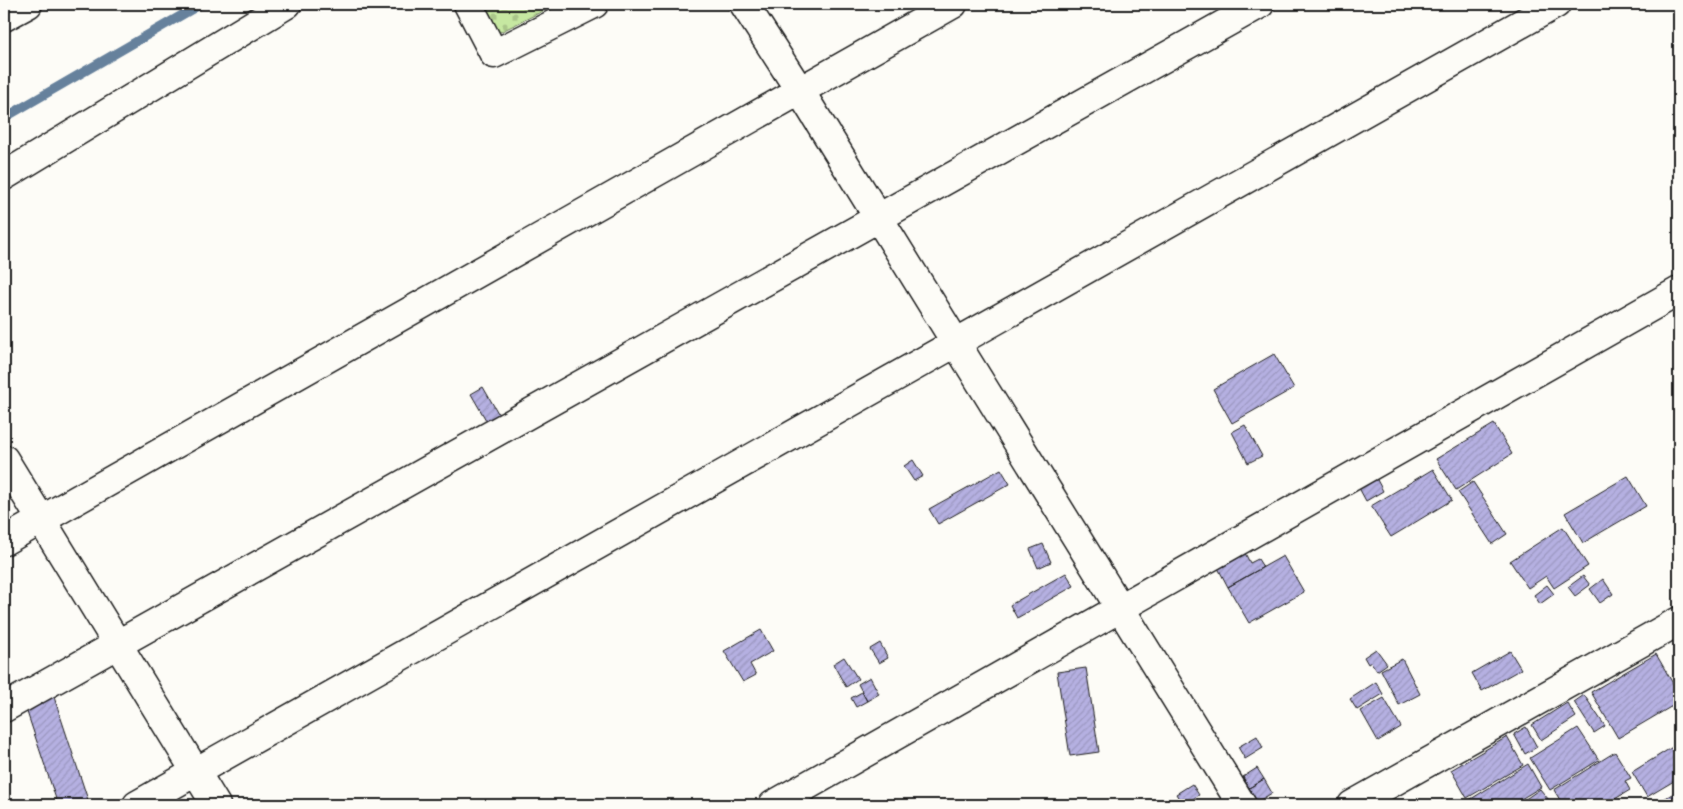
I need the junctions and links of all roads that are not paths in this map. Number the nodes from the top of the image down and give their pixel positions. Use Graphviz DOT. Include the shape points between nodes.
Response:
graph roads {
  1 [pos="28,4"];
  2 [pos="287,4"];
  3 [pos="468,4"];
  4 [pos="594,4"];
  5 [pos="744,4"];
  6 [pos="953,4"];
  7 [pos="1260,4"];
  8 [pos="1556,4"];
  9 [pos="4,17"];
  10 [pos="800,91"];
  11 [pos="4,176"];
  12 [pos="878,218"];
  13 [pos="1679,291"];
  14 [pos="955,343"];
  15 [pos="4,459"];
  16 [pos="42,520"];
  17 [pos="4,541"];
  18 [pos="1120,609"];
  19 [pos="1679,621"];
  20 [pos="118,644"];
  21 [pos="4,708"];
  22 [pos="195,773"];
  23 [pos="137,805"];
  24 [pos="216,805"];
  25 [pos="773,805"];
  26 [pos="1242,805"];
  27 [pos="1352,805"];
  1 -- 9 [label="street"];
  2 -- 11 [label="street"];
  3 -- 4 [label="street" via="494,54"];
  5 -- 10 [label="street"];
  6 -- 10 [label="street"];
  7 -- 12 [label="street"];
  8 -- 14 [label="street"];
  10 -- 12 [label="street"];
  10 -- 16 [label="street"];
  12 -- 14 [label="street"];
  12 -- 20 [label="street"];
  13 -- 18 [label="street"];
  14 -- 18 [label="street"];
  14 -- 22 [label="street"];
  15 -- 16 [label="street"];
  16 -- 17 [label="street"];
  16 -- 20 [label="street"];
  18 -- 25 [label="street"];
  18 -- 26 [label="street"];
  19 -- 27 [label="street"];
  20 -- 21 [label="street"];
  20 -- 22 [label="street"];
  22 -- 23 [label="street"];
  22 -- 24 [label="street"];
}
